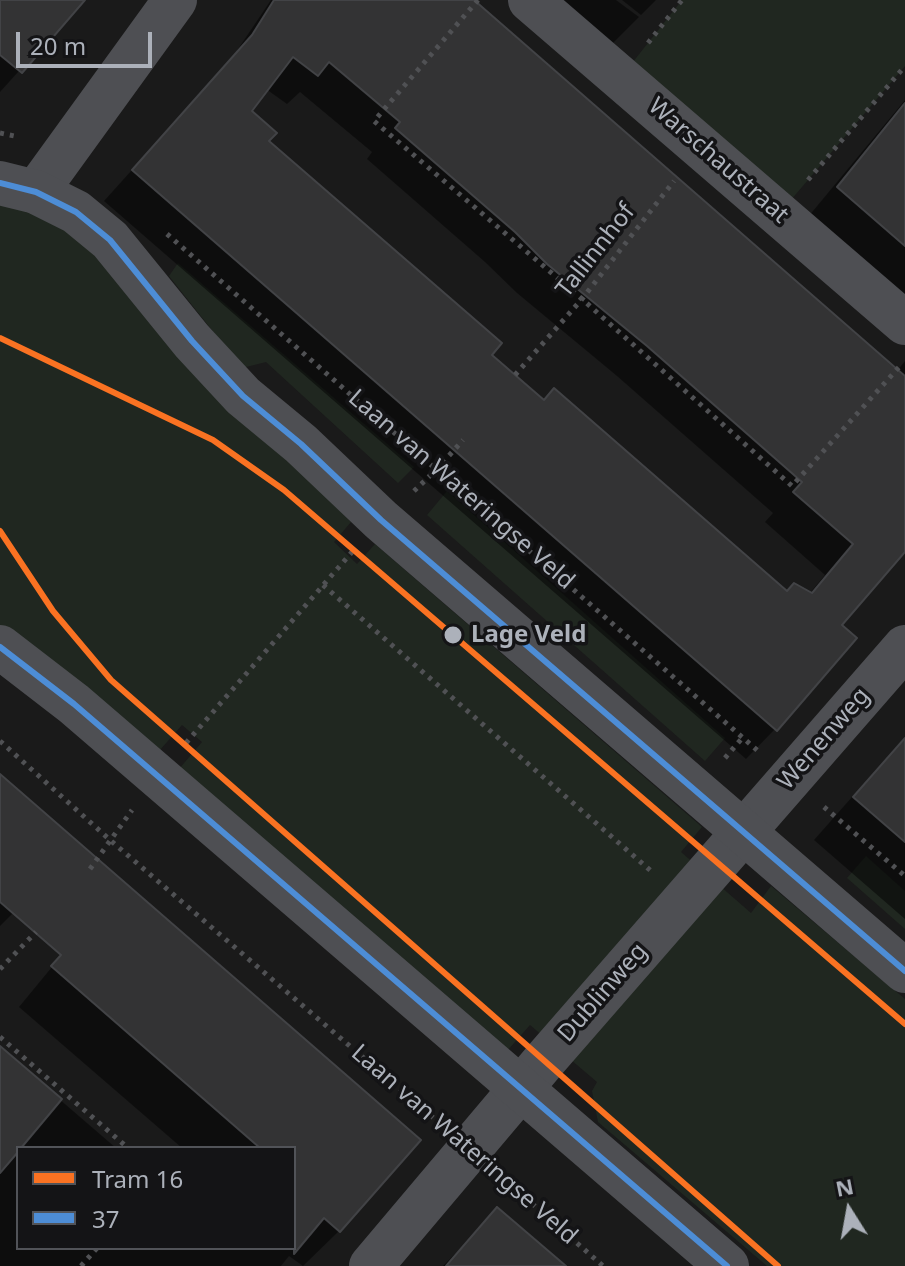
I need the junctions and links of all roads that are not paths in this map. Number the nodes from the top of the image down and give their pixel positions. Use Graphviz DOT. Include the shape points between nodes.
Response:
graph roads {
  1 [pos="175,0"];
  2 [pos="530,0"];
  3 [pos="18,188"];
  4 [pos="905,323"];
  5 [pos="0,647"];
  6 [pos="905,647"];
  7 [pos="743,832"];
  8 [pos="905,971"];
  9 [pos="522,1090"];
  10 [pos="371,1266"];
  11 [pos="727,1266"];
  1 -- 3 [label="street" via="65,155"];
  2 -- 4 [label="street, Warschaustraat"];
  3 -- 7 [label="street" via="76,212 110,240 243,396"];
  5 -- 9 [label="street" via="74,704"];
  6 -- 7 [label="street, Wenenweg"];
  7 -- 8 [label="street"];
  7 -- 9 [label="street, Dublinweg"];
  9 -- 10 [label="street, Dublinweg"];
  9 -- 11 [label="street"];
}
